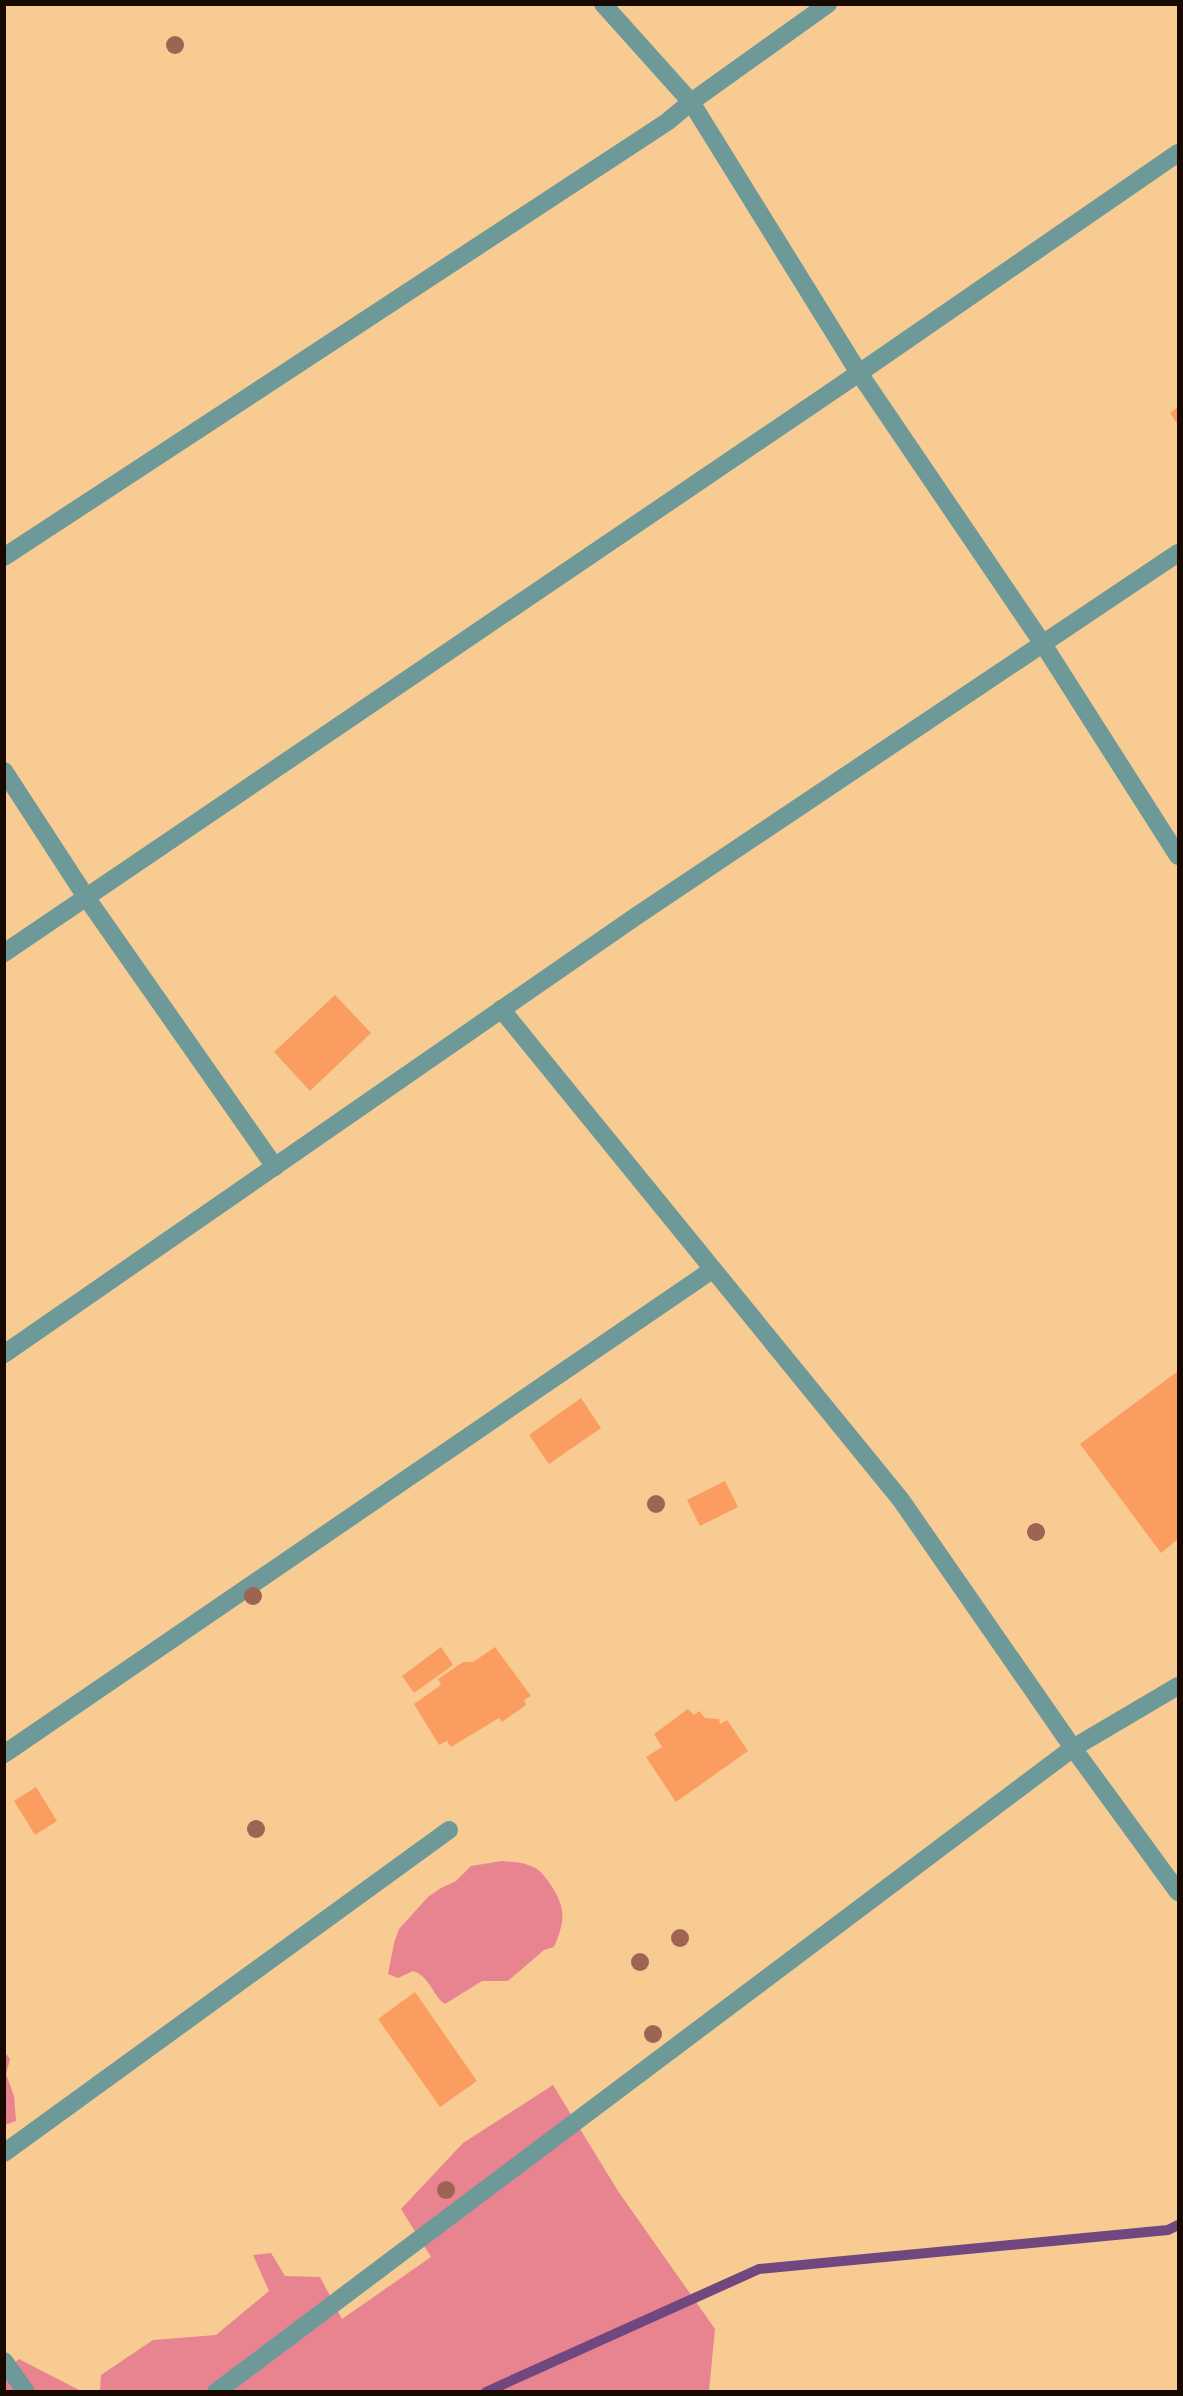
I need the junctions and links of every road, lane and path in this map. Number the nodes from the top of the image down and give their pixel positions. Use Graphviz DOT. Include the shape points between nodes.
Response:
graph roads {
  1 [pos="603,4"];
  2 [pos="828,4"];
  3 [pos="690,102"];
  4 [pos="1179,153"];
  5 [pos="859,373"];
  6 [pos="1179,553"];
  7 [pos="4,557"];
  8 [pos="1043,644"];
  9 [pos="4,771"];
  10 [pos="1179,856"];
  11 [pos="86,897"];
  12 [pos="4,953"];
  13 [pos="501,1009"];
  14 [pos="275,1167"];
  15 [pos="712,1270"];
  16 [pos="4,1354"];
  17 [pos="1179,1686"];
  18 [pos="1073,1748"];
  19 [pos="4,1754"];
  20 [pos="448,1830"];
  21 [pos="1179,1892"];
  22 [pos="4,2153"];
  23 [pos="4,2361"];
  24 [pos="26,2391"];
  25 [pos="216,2391"];
  1 -- 3 [label="street"];
  2 -- 3 [label="street"];
  3 -- 5 [label="street"];
  3 -- 7 [label="street" via="648,135"];
  4 -- 5 [label="street"];
  5 -- 8 [label="street"];
  5 -- 11 [label="street"];
  6 -- 8 [label="street"];
  8 -- 10 [label="street"];
  8 -- 13 [label="street"];
  9 -- 11 [label="street"];
  11 -- 12 [label="street"];
  11 -- 14 [label="street"];
  13 -- 14 [label="street"];
  13 -- 15 [label="street"];
  14 -- 16 [label="street"];
  15 -- 18 [label="street" via="901,1500"];
  15 -- 19 [label="street"];
  17 -- 18 [label="street"];
  18 -- 21 [label="street"];
  18 -- 25 [label="street"];
  20 -- 22 [label="street"];
  23 -- 24 [label="street"];
}
